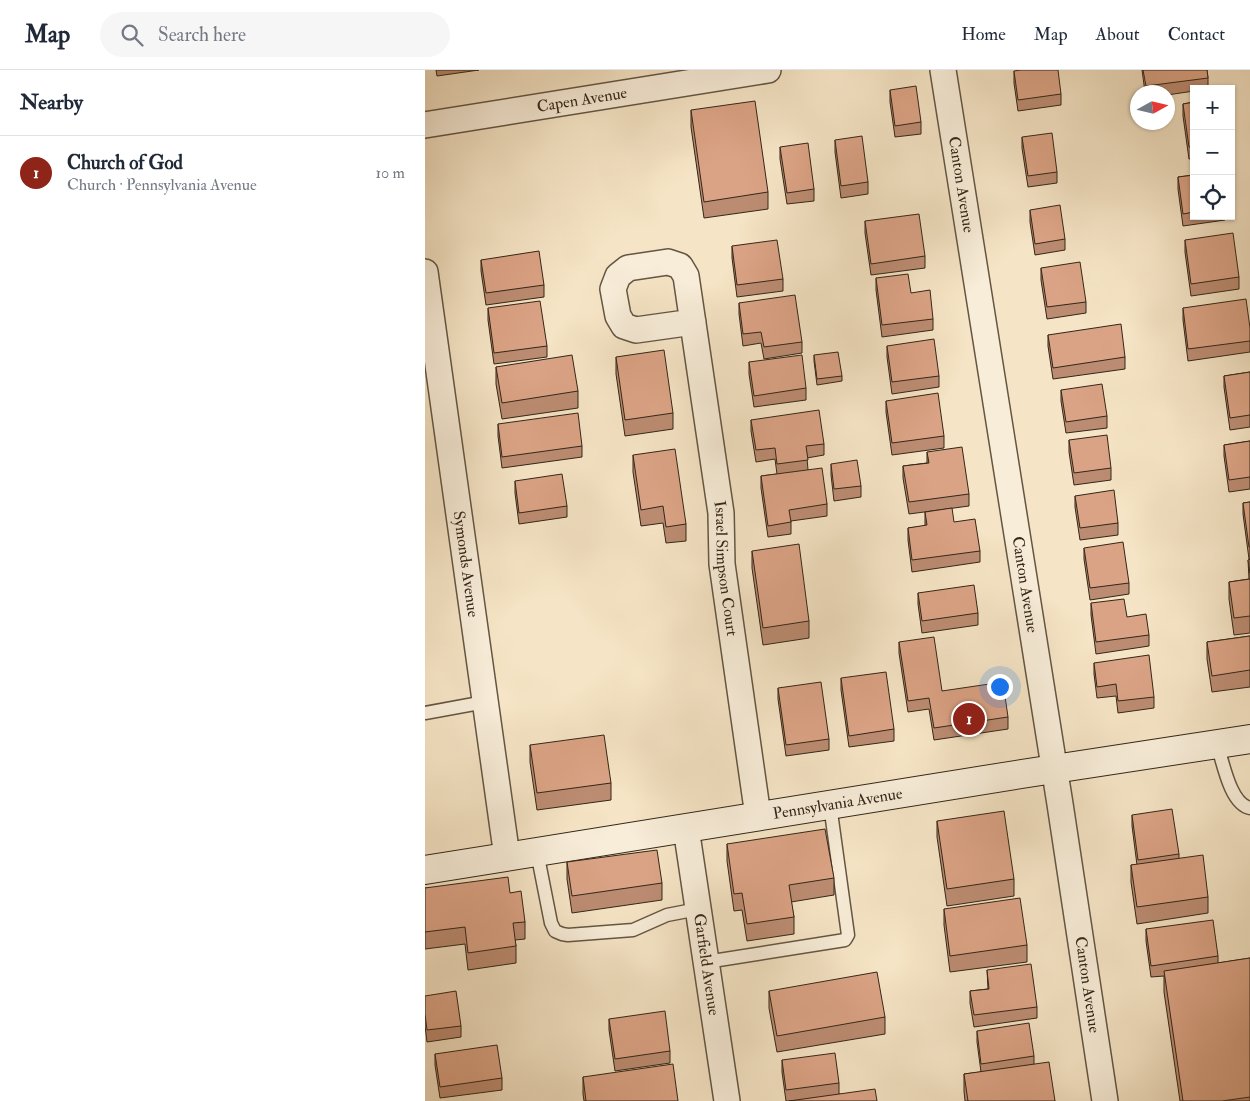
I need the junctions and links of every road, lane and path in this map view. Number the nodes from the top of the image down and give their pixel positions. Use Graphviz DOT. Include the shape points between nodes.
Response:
graph roads {
  1 [pos="767,70"];
  2 [pos="943,70"];
  3 [pos="678,77"];
  4 [pos="425,125"];
  5 [pos="425,272"];
  6 [pos="693,322"];
  7 [pos="485,702"];
  8 [pos="425,713"];
  9 [pos="1250,739"];
  10 [pos="1217,744"];
  11 [pos="1054,769"];
  12 [pos="831,805"];
  13 [pos="1250,808"];
  14 [pos="758,816"];
  15 [pos="686,828"];
  16 [pos="537,852"];
  17 [pos="507,857"];
  18 [pos="425,870"];
  19 [pos="698,909"];
  20 [pos="706,962"];
  21 [pos="727,1101"];
  22 [pos="1105,1101"];
  1 -- 3 [label="street, Capen Avenue"];
  2 -- 11 [label="street, Canton Avenue"];
  3 -- 4 [label="street, Capen Avenue"];
  5 -- 7 [label="street, Symonds Avenue"];
  6 -- 14 [label="street, Israel Simpson Court" via="721,513 722,564"];
  7 -- 8 [label="lane"];
  7 -- 17 [label="street, Symonds Avenue"];
  9 -- 10 [label="street, Pennsylvania Avenue"];
  10 -- 11 [label="street, Pennsylvania Avenue"];
  10 -- 13 [label="lane" via="1233,794 1244,807"];
  11 -- 12 [label="street, Pennsylvania Avenue"];
  11 -- 22 [label="street, Canton Avenue"];
  12 -- 14 [label="street, Pennsylvania Avenue"];
  12 -- 20 [label="lane" via="848,935 845,940"];
  14 -- 15 [label="street, Pennsylvania Avenue"];
  15 -- 16 [label="street, Pennsylvania Avenue"];
  15 -- 19 [label="street, Garfield Avenue"];
  16 -- 17 [label="street, Pennsylvania Avenue"];
  16 -- 19 [label="lane" via="551,923 555,931 562,934 633,930 667,915"];
  17 -- 18 [label="street, Pennsylvania Avenue"];
  19 -- 20 [label="street, Garfield Avenue"];
  20 -- 21 [label="street, Garfield Avenue"];
}
